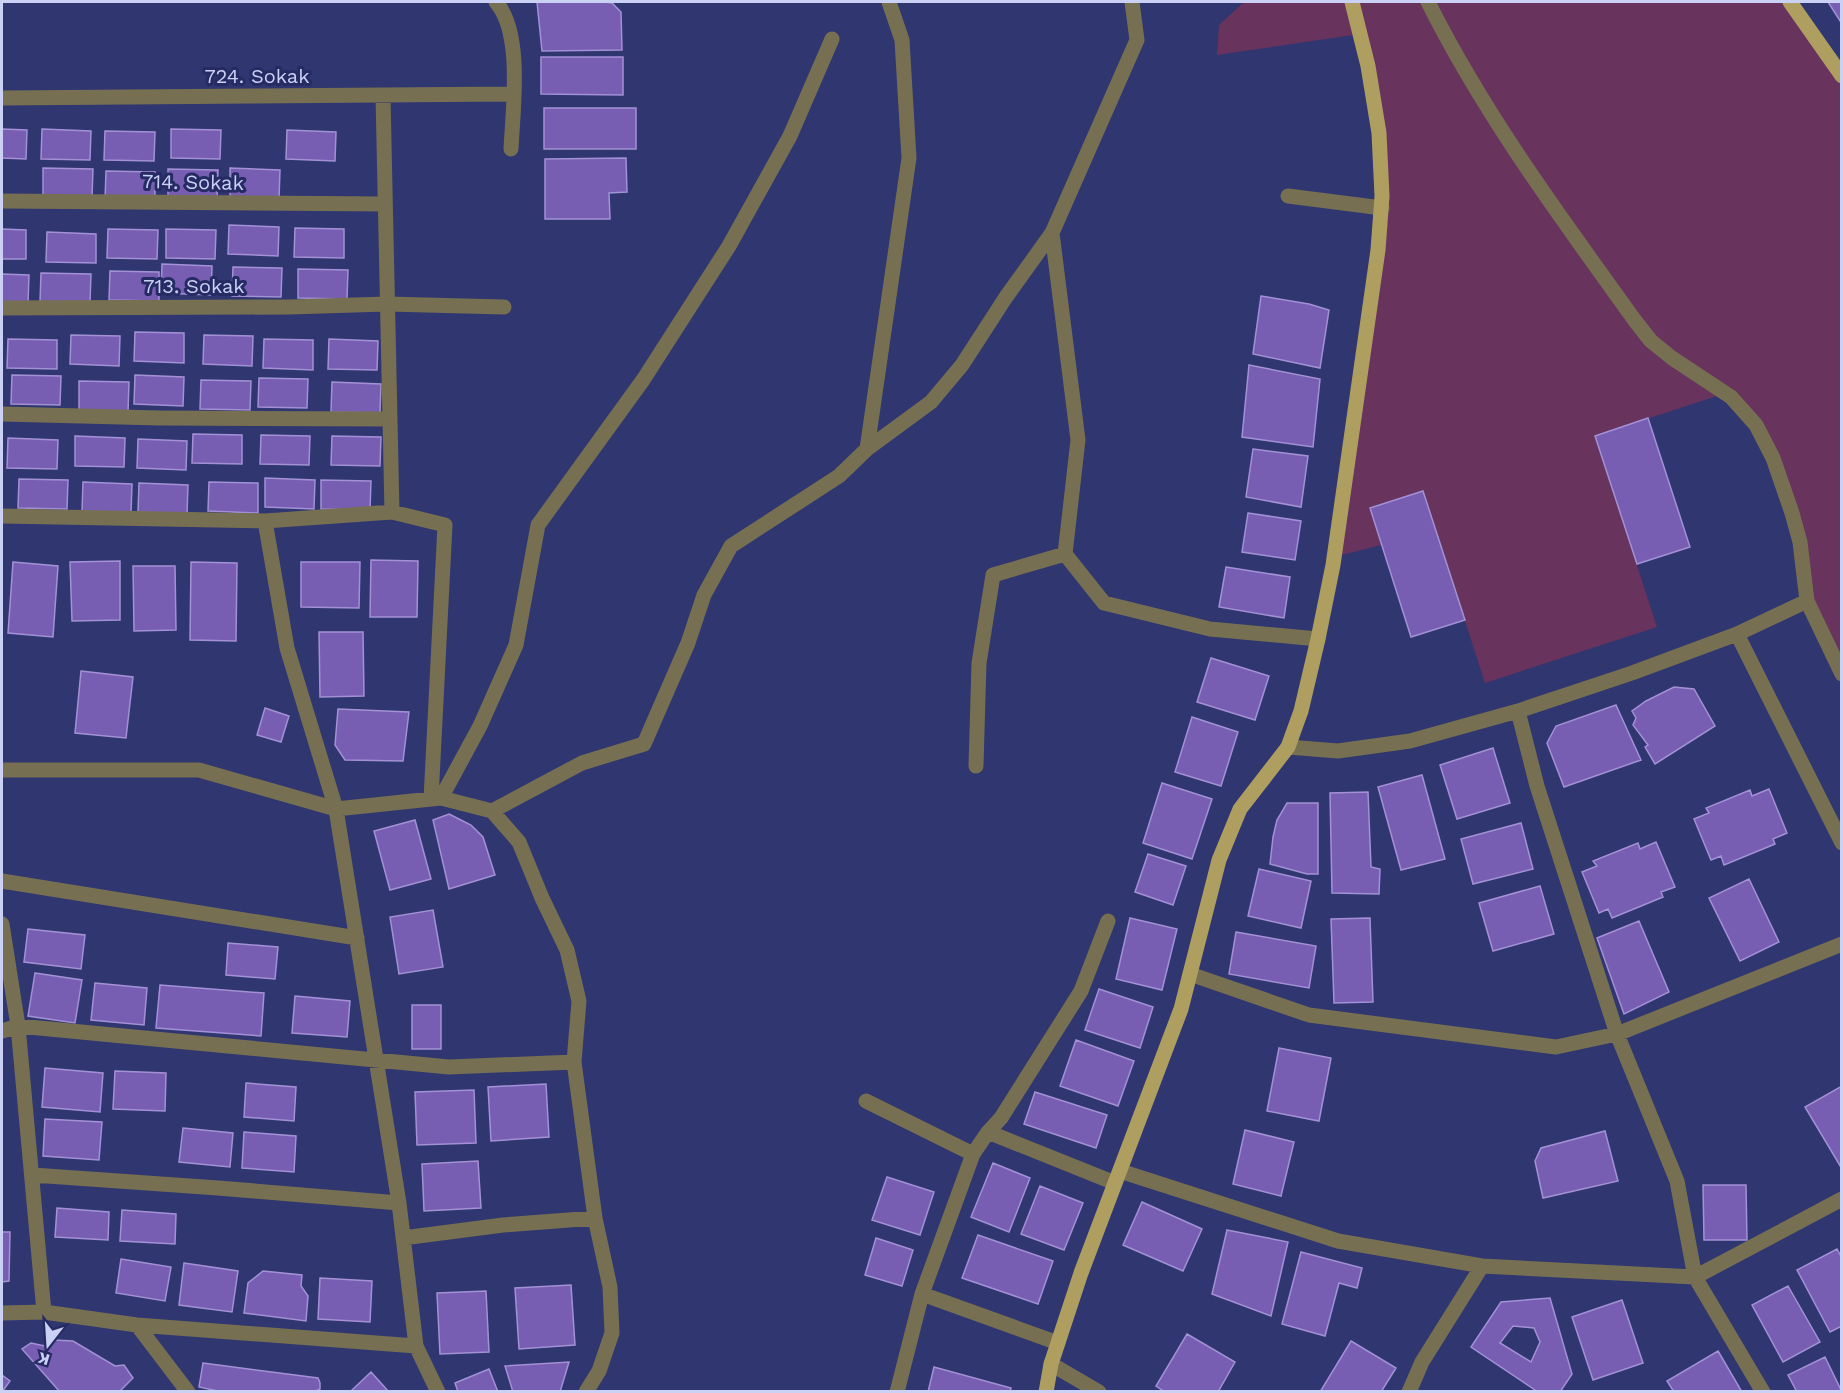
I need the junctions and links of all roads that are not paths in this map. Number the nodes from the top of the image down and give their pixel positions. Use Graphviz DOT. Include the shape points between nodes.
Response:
graph roads {
  1 [pos="496,2"];
  2 [pos="889,2"];
  3 [pos="1132,2"];
  4 [pos="1352,2"];
  5 [pos="1428,2"];
  6 [pos="1790,2"];
  7 [pos="832,39"];
  8 [pos="1842,76"];
  9 [pos="514,94"];
  10 [pos="383,96"];
  11 [pos="2,98"];
  12 [pos="511,149"];
  13 [pos="1288,196"];
  14 [pos="2,201"];
  15 [pos="385,204"];
  16 [pos="1382,208"];
  17 [pos="1052,233"];
  18 [pos="387,304"];
  19 [pos="504,307"];
  20 [pos="2,308"];
  21 [pos="2,414"];
  22 [pos="390,419"];
  23 [pos="867,449"];
  24 [pos="392,512"];
  25 [pos="2,516"];
  26 [pos="265,521"];
  27 [pos="1065,554"];
  28 [pos="1807,601"];
  29 [pos="1737,634"];
  30 [pos="1318,639"];
  31 [pos="1842,674"];
  32 [pos="1518,711"];
  33 [pos="1288,747"];
  34 [pos="976,766"];
  35 [pos="2,770"];
  36 [pos="436,798"];
  37 [pos="336,809"];
  38 [pos="492,811"];
  39 [pos="1842,843"];
  40 [pos="2,881"];
  41 [pos="1108,921"];
  42 [pos="2,924"];
  43 [pos="357,938"];
  44 [pos="1842,944"];
  45 [pos="1190,974"];
  46 [pos="18,1026"];
  47 [pos="2,1031"];
  48 [pos="1617,1034"];
  49 [pos="376,1060"];
  50 [pos="574,1062"];
  51 [pos="866,1101"];
  52 [pos="988,1132"];
  53 [pos="973,1154"];
  54 [pos="33,1175"];
  55 [pos="1117,1177"];
  56 [pos="1842,1199"];
  57 [pos="399,1203"];
  58 [pos="595,1218"];
  59 [pos="403,1238"];
  60 [pos="1482,1266"];
  61 [pos="1695,1277"];
  62 [pos="922,1294"];
  63 [pos="2,1312"];
  64 [pos="44,1312"];
  65 [pos="137,1325"];
  66 [pos="1058,1343"];
  67 [pos="416,1346"];
  68 [pos="1051,1364"];
  69 [pos="188,1392"];
  70 [pos="438,1392"];
  71 [pos="586,1392"];
  72 [pos="897,1392"];
  73 [pos="1046,1392"];
  74 [pos="1099,1392"];
  75 [pos="1409,1392"];
  76 [pos="1763,1392"];
  1 -- 9 [label="street" via="505,12 515,65"];
  2 -- 23 [label="street" via="902,40 909,158"];
  3 -- 17 [label="street" via="1137,40"];
  4 -- 16 [label="main road" via="1379,133"];
  5 -- 28 [label="street" via="1498,126 1636,322 1672,358 1731,397 1756,425 1773,458 1792,513 1800,542"];
  6 -- 8 [label="main road"];
  7 -- 36 [label="street" via="790,136 729,246 643,380 538,525 516,645 480,726"];
  9 -- 10 [label="street, 724. Sokak"];
  9 -- 12 [label="street"];
  10 -- 11 [label="street, 724. Sokak"];
  10 -- 15 [label="street"];
  13 -- 16 [label="street"];
  14 -- 15 [label="street, 714. Sokak"];
  15 -- 18 [label="street"];
  16 -- 30 [label="main road" via="1334,556"];
  17 -- 23 [label="street" via="950,380 931,402"];
  17 -- 27 [label="street" via="1078,440"];
  18 -- 19 [label="street, 713. Sokak"];
  18 -- 20 [label="street, 713. Sokak"];
  18 -- 22 [label="street"];
  21 -- 22 [label="street"];
  22 -- 24 [label="street"];
  23 -- 38 [label="street" via="838,476 731,546 704,595 688,643 644,744 582,763"];
  24 -- 26 [label="street"];
  24 -- 36 [label="street" via="445,525"];
  25 -- 26 [label="street"];
  26 -- 37 [label="street" via="287,648"];
  27 -- 30 [label="street" via="1104,603 1210,629"];
  27 -- 34 [label="street" via="993,575 979,663"];
  28 -- 29 [label="street"];
  28 -- 31 [label="street"];
  29 -- 32 [label="street"];
  29 -- 39 [label="street"];
  30 -- 33 [label="main road"];
  32 -- 33 [label="street" via="1410,741 1338,751"];
  32 -- 48 [label="street" via="1537,786"];
  33 -- 45 [label="main road" via="1240,809 1219,860"];
  35 -- 37 [label="street" via="199,770"];
  36 -- 37 [label="street"];
  36 -- 38 [label="street"];
  37 -- 43 [label="street"];
  38 -- 50 [label="street" via="519,842 567,950 579,1001"];
  40 -- 43 [label="street"];
  41 -- 52 [label="street" via="1081,991 1001,1118"];
  42 -- 46 [label="street"];
  43 -- 49 [label="street"];
  44 -- 48 [label="street"];
  45 -- 48 [label="street" via="1309,1015 1556,1047"];
  45 -- 55 [label="main road" via="1181,1010"];
  46 -- 47 [label="street"];
  46 -- 49 [label="street"];
  46 -- 54 [label="street"];
  48 -- 61 [label="street" via="1677,1181"];
  49 -- 50 [label="street" via="449,1067"];
  49 -- 57 [label="street"];
  50 -- 58 [label="street"];
  51 -- 53 [label="street"];
  52 -- 53 [label="street"];
  52 -- 55 [label="street"];
  53 -- 62 [label="street"];
  54 -- 57 [label="street"];
  54 -- 64 [label="street"];
  55 -- 60 [label="street" via="1338,1240"];
  55 -- 66 [label="main road"];
  56 -- 61 [label="street"];
  57 -- 59 [label="street"];
  58 -- 59 [label="street"];
  58 -- 71 [label="street" via="610,1287 612,1333"];
  59 -- 67 [label="street"];
  60 -- 61 [label="street"];
  60 -- 75 [label="street" via="1422,1362"];
  61 -- 76 [label="street"];
  62 -- 66 [label="street"];
  62 -- 72 [label="street"];
  63 -- 64 [label="street"];
  64 -- 65 [label="street"];
  65 -- 67 [label="street"];
  65 -- 69 [label="street"];
  66 -- 68 [label="main road"];
  67 -- 70 [label="street"];
  68 -- 73 [label="main road"];
  68 -- 74 [label="street"];
}
